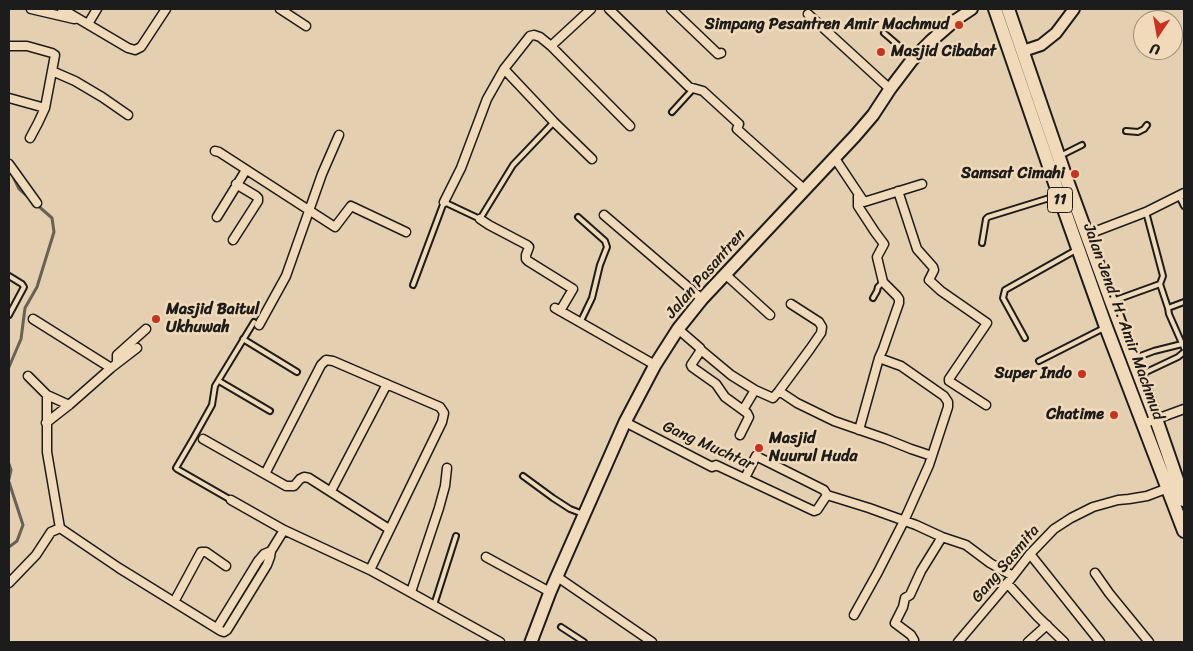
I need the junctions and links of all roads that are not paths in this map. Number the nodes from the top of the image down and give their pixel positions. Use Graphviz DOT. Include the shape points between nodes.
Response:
graph roads {
  1 [pos="31,9"];
  2 [pos="62,9"];
  3 [pos="97,9"];
  4 [pos="166,9"];
  5 [pos="280,9"];
  6 [pos="591,9"];
  7 [pos="609,9"];
  8 [pos="671,9"];
  9 [pos="972,9"];
  10 [pos="995,9"];
  11 [pos="1008,9"];
  12 [pos="1074,9"];
  13 [pos="808,14"];
  14 [pos="954,21"];
  15 [pos="84,22"];
  16 [pos="306,26"];
  17 [pos="884,33"];
  18 [pos="9,46"];
  19 [pos="551,46"];
  20 [pos="1023,52"];
  21 [pos="721,53"];
  22 [pos="912,60"];
  23 [pos="504,69"];
  24 [pos="52,70"];
  25 [pos="693,89"];
  26 [pos="890,89"];
  27 [pos="9,98"];
  28 [pos="45,108"];
  29 [pos="672,112"];
  30 [pos="128,115"];
  31 [pos="554,122"];
  32 [pos="1147,125"];
  33 [pos="630,126"];
  34 [pos="1126,131"];
  35 [pos="339,135"];
  36 [pos="30,138"];
  37 [pos="1082,145"];
  38 [pos="215,151"];
  39 [pos="1058,156"];
  40 [pos="834,157"];
  41 [pos="592,159"];
  42 [pos="9,164"];
  43 [pos="246,170"];
  44 [pos="236,184"];
  45 [pos="922,184"];
  46 [pos="804,189"];
  47 [pos="898,191"];
  48 [pos="1059,195"];
  49 [pos="1182,195"];
  50 [pos="858,196"];
  51 [pos="444,202"];
  52 [pos="37,203"];
  53 [pos="1184,206"];
  54 [pos="310,211"];
  55 [pos="1146,212"];
  56 [pos="604,215"];
  57 [pos="217,216"];
  58 [pos="578,217"];
  59 [pos="480,219"];
  60 [pos="406,232"];
  61 [pos="1086,235"];
  62 [pos="233,240"];
  63 [pos="982,242"];
  64 [pos="1078,248"];
  65 [pos="725,274"];
  66 [pos="9,276"];
  67 [pos="883,282"];
  68 [pos="1160,284"];
  69 [pos="414,285"];
  70 [pos="873,298"];
  71 [pos="702,299"];
  72 [pos="1111,301"];
  73 [pos="1184,302"];
  74 [pos="792,304"];
  75 [pos="1168,308"];
  76 [pos="9,315"];
  77 [pos="770,315"];
  78 [pos="33,319"];
  79 [pos="256,323"];
  80 [pos="580,323"];
  81 [pos="1106,327"];
  82 [pos="146,329"];
  83 [pos="678,329"];
  84 [pos="1025,338"];
  85 [pos="243,339"];
  86 [pos="137,348"];
  87 [pos="1183,348"];
  88 [pos="700,350"];
  89 [pos="879,358"];
  90 [pos="1133,359"];
  91 [pos="1039,361"];
  92 [pos="656,365"];
  93 [pos="114,366"];
  94 [pos="297,372"];
  95 [pos="28,376"];
  96 [pos="218,380"];
  97 [pos="1141,380"];
  98 [pos="387,384"];
  99 [pos="755,390"];
  100 [pos="780,391"];
  101 [pos="1126,391"];
  102 [pos="47,395"];
  103 [pos="986,405"];
  104 [pos="69,406"];
  105 [pos="1184,409"];
  106 [pos="743,410"];
  107 [pos="270,411"];
  108 [pos="1156,419"];
  109 [pos="625,422"];
  110 [pos="46,423"];
  111 [pos="1143,424"];
  112 [pos="859,430"];
  113 [pos="740,434"];
  114 [pos="202,439"];
  115 [pos="932,456"];
  116 [pos="447,468"];
  117 [pos="265,474"];
  118 [pos="523,476"];
  119 [pos="745,478"];
  120 [pos="1168,488"];
  121 [pos="331,491"];
  122 [pos="827,495"];
  123 [pos="231,500"];
  124 [pos="1184,500"];
  125 [pos="583,514"];
  126 [pos="904,521"];
  127 [pos="60,528"];
  128 [pos="1184,528"];
  129 [pos="284,530"];
  130 [pos="390,530"];
  131 [pos="456,536"];
  132 [pos="942,537"];
  133 [pos="1030,554"];
  134 [pos="486,557"];
  135 [pos="226,566"];
  136 [pos="370,570"];
  137 [pos="1095,573"];
  138 [pos="556,576"];
  139 [pos="1013,576"];
  140 [pos="9,583"];
  141 [pos="1007,583"];
  142 [pos="411,592"];
  143 [pos="550,592"];
  144 [pos="174,602"];
  145 [pos="434,605"];
  146 [pos="854,615"];
  147 [pos="1047,625"];
  148 [pos="561,627"];
  149 [pos="500,642"];
  150 [pos="530,642"];
  151 [pos="584,642"];
  152 [pos="652,642"];
  153 [pos="914,642"];
  154 [pos="958,642"];
  155 [pos="1028,642"];
  156 [pos="1064,642"];
  157 [pos="1100,642"];
  158 [pos="1149,642"];
  1 -- 15 [label="street"];
  2 -- 15 [label="street"];
  3 -- 15 [label="street"];
  4 -- 15 [label="street" via="141,48 135,50"];
  5 -- 16 [label="street"];
  6 -- 19 [label="street"];
  7 -- 25 [label="street"];
  8 -- 21 [label="street" via="718,54"];
  9 -- 14 [label="street, Jalan Pasantren"];
  10 -- 48 [label="highway, Jalan Jend. H. Amir Machmud / 11"];
  11 -- 20 [label="highway, Jalan Jend. H. Amir Machmud / 11"];
  12 -- 20 [label="street" via="1056,33 1041,45"];
  13 -- 26 [label="street"];
  14 -- 22 [label="main road, Jalan Pasantren"];
  17 -- 22 [label="lane"];
  18 -- 24 [label="street" via="27,46 52,53 55,55"];
  19 -- 23 [label="street" via="540,37 530,36"];
  19 -- 33 [label="street"];
  20 -- 39 [label="highway, Jalan Jend. H. Amir Machmud / 11"];
  22 -- 26 [label="main road, Jalan Pasantren"];
  23 -- 31 [label="street"];
  23 -- 51 [label="street" via="487,99 461,168"];
  24 -- 28 [label="street"];
  24 -- 30 [label="street"];
  25 -- 29 [label="lane"];
  25 -- 46 [label="street" via="702,91 727,113 739,124 737,129"];
  26 -- 40 [label="main road, Jalan Pasantren" via="873,115"];
  27 -- 28 [label="street"];
  28 -- 36 [label="street"];
  31 -- 41 [label="street"];
  31 -- 59 [label="lane" via="513,165"];
  32 -- 34 [label="lane" via="1138,132"];
  35 -- 54 [label="street"];
  37 -- 39 [label="lane"];
  38 -- 43 [label="street"];
  39 -- 61 [label="highway, Jalan Jend. H. Amir Machmud / 11"];
  40 -- 46 [label="main road, Jalan Pasantren"];
  40 -- 50 [label="street"];
  42 -- 52 [label="street"];
  43 -- 44 [label="street"];
  43 -- 54 [label="street"];
  44 -- 57 [label="street"];
  44 -- 62 [label="street" via="256,196 258,201"];
  45 -- 47 [label="street"];
  46 -- 65 [label="main road, Jalan Pasantren"];
  47 -- 50 [label="street" via="865,202"];
  47 -- 103 [label="street" via="917,250 933,267 930,280 987,323 949,379"];
  48 -- 63 [label="lane" via="988,217"];
  48 -- 64 [label="highway, Jalan Jend. H. Amir Machmud / 11"];
  49 -- 53 [label="lane"];
  49 -- 55 [label="street"];
  50 -- 67 [label="street" via="858,206 884,244 877,257"];
  51 -- 59 [label="lane"];
  51 -- 69 [label="lane"];
  54 -- 60 [label="street" via="335,227 351,206"];
  54 -- 79 [label="street" via="286,276"];
  55 -- 61 [label="street"];
  55 -- 68 [label="lane" via="1163,276"];
  56 -- 71 [label="street"];
  58 -- 80 [label="lane" via="605,241 607,247 592,298"];
  59 -- 80 [label="street" via="527,245 528,261 574,289 557,309"];
  61 -- 72 [label="highway, Jalan Jend. H. Amir Machmud / 11"];
  64 -- 81 [label="highway, Jalan Jend. H. Amir Machmud / 11"];
  64 -- 84 [label="lane" via="1005,290 1003,298"];
  65 -- 71 [label="main road, Jalan Pasantren"];
  65 -- 77 [label="street"];
  66 -- 76 [label="lane" via="24,287"];
  67 -- 70 [label="lane"];
  67 -- 89 [label="street" via="897,296 899,303"];
  68 -- 72 [label="lane"];
  68 -- 75 [label="lane"];
  71 -- 83 [label="main road, Jalan Pasantren"];
  72 -- 90 [label="highway, Jalan Jend. H. Amir Machmud / 11"];
  73 -- 75 [label="lane"];
  74 -- 100 [label="street" via="822,327"];
  75 -- 87 [label="lane"];
  78 -- 93 [label="street"];
  79 -- 85 [label="lane"];
  80 -- 92 [label="street"];
  81 -- 91 [label="lane"];
  81 -- 101 [label="highway, Jalan Jend. H. Amir Machmud / 11"];
  82 -- 93 [label="street" via="117,355"];
  83 -- 88 [label="street"];
  83 -- 92 [label="main road, Jalan Pasantren"];
  85 -- 94 [label="lane"];
  85 -- 96 [label="lane"];
  86 -- 93 [label="street"];
  87 -- 90 [label="lane" via="1154,351"];
  87 -- 97 [label="lane" via="1178,357"];
  88 -- 99 [label="street"];
  88 -- 106 [label="street" via="692,367"];
  89 -- 112 [label="street"];
  89 -- 115 [label="street" via="901,366 948,402"];
  90 -- 97 [label="highway, Jalan Jend. H. Amir Machmud / 11"];
  92 -- 109 [label="main road, Jalan Pasantren"];
  93 -- 104 [label="street"];
  95 -- 102 [label="street"];
  96 -- 107 [label="lane"];
  96 -- 123 [label="lane" via="212,405 176,468"];
  97 -- 101 [label="lane"];
  97 -- 108 [label="highway, Jalan Jend. H. Amir Machmud / 11"];
  98 -- 117 [label="street" via="326,360"];
  98 -- 121 [label="street"];
  98 -- 130 [label="street" via="440,407 444,413"];
  99 -- 100 [label="street" via="772,398"];
  99 -- 106 [label="street"];
  100 -- 112 [label="street" via="797,403"];
  101 -- 111 [label="highway, Jalan Jend. H. Amir Machmud / 11"];
  102 -- 104 [label="street"];
  102 -- 110 [label="street"];
  104 -- 110 [label="street"];
  105 -- 108 [label="street"];
  106 -- 113 [label="street" via="749,417"];
  108 -- 111 [label="street"];
  108 -- 124 [label="highway, Jalan Jend. H. Amir Machmud / 11"];
  109 -- 119 [label="street, Gang Muchtar" via="712,467 716,465"];
  109 -- 125 [label="main road, Jalan Pasantren"];
  110 -- 127 [label="street" via="47,452"];
  111 -- 120 [label="highway, Jalan Jend. H. Amir Machmud / 11"];
  112 -- 115 [label="street"];
  114 -- 117 [label="street"];
  115 -- 126 [label="street"];
  116 -- 142 [label="street" via="439,508"];
  117 -- 121 [label="street" via="286,486 294,486 304,476"];
  118 -- 125 [label="lane" via="570,509"];
  119 -- 122 [label="street, Gang Muchtar" via="814,511"];
  119 -- 122 [label="street" via="756,456 824,490"];
  120 -- 128 [label="highway, Jalan Jend. H. Amir Machmud / 11"];
  120 -- 133 [label="street, Gang Sasmita" via="1147,496 1093,507 1054,529"];
  121 -- 130 [label="street"];
  122 -- 126 [label="street"];
  123 -- 129 [label="street"];
  125 -- 138 [label="main road, Jalan Pasantren"];
  126 -- 132 [label="street"];
  126 -- 146 [label="street"];
  127 -- 140 [label="street" via="52,532 36,556"];
  127 -- 144 [label="street"];
  129 -- 136 [label="street"];
  129 -- 144 [label="street" via="271,551 267,565 227,630 222,632"];
  130 -- 136 [label="street"];
  131 -- 145 [label="lane"];
  132 -- 139 [label="street" via="966,545"];
  132 -- 153 [label="street" via="910,595 904,600 895,623"];
  133 -- 139 [label="street, Gang Sasmita"];
  133 -- 157 [label="street"];
  134 -- 143 [label="street"];
  135 -- 144 [label="street" via="201,552"];
  136 -- 142 [label="street"];
  137 -- 158 [label="street"];
  138 -- 143 [label="main road, Jalan Pasantren"];
  138 -- 152 [label="street"];
  139 -- 141 [label="street, Gang Sasmita"];
  141 -- 147 [label="street"];
  141 -- 154 [label="street, Gang Sasmita"];
  142 -- 145 [label="street"];
  143 -- 150 [label="main road, Jalan Pasantren"];
  145 -- 149 [label="street"];
  147 -- 155 [label="street"];
  147 -- 156 [label="street"];
  148 -- 151 [label="lane"];
}
